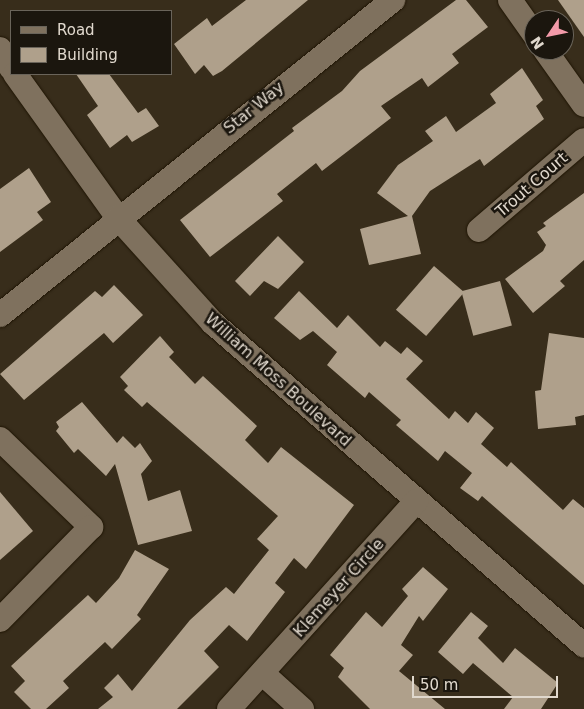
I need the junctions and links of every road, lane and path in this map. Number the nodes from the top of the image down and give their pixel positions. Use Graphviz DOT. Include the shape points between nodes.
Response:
graph roads {
  1 [pos="393,0"];
  2 [pos="510,0"];
  3 [pos="524,20"];
  4 [pos="0,49"];
  5 [pos="552,60"];
  6 [pos="10,66"];
  7 [pos="16,75"];
  8 [pos="584,105"];
  9 [pos="584,140"];
  10 [pos="118,218"];
  11 [pos="479,230"];
  12 [pos="0,315"];
  13 [pos="0,439"];
  14 [pos="416,501"];
  15 [pos="0,620"];
  16 [pos="584,646"];
  17 [pos="262,673"];
  18 [pos="229,709"];
  19 [pos="302,709"];
  1 -- 10 [label="street, Star Way"];
  2 -- 3 [label="street"];
  4 -- 6 [label="street"];
  5 -- 8 [label="street"];
  7 -- 10 [label="street, William Moss Boulevard"];
  9 -- 11 [label="street, Trout Court"];
  10 -- 12 [label="street, Star Way"];
  10 -- 14 [label="street, William Moss Boulevard" via="214,323"];
  13 -- 15 [label="street" via="91,527"];
  14 -- 16 [label="street, William Moss Boulevard"];
  14 -- 17 [label="street, Klemeyer Circle"];
  17 -- 18 [label="street, Klemeyer Circle"];
  17 -- 19 [label="street"];
}
